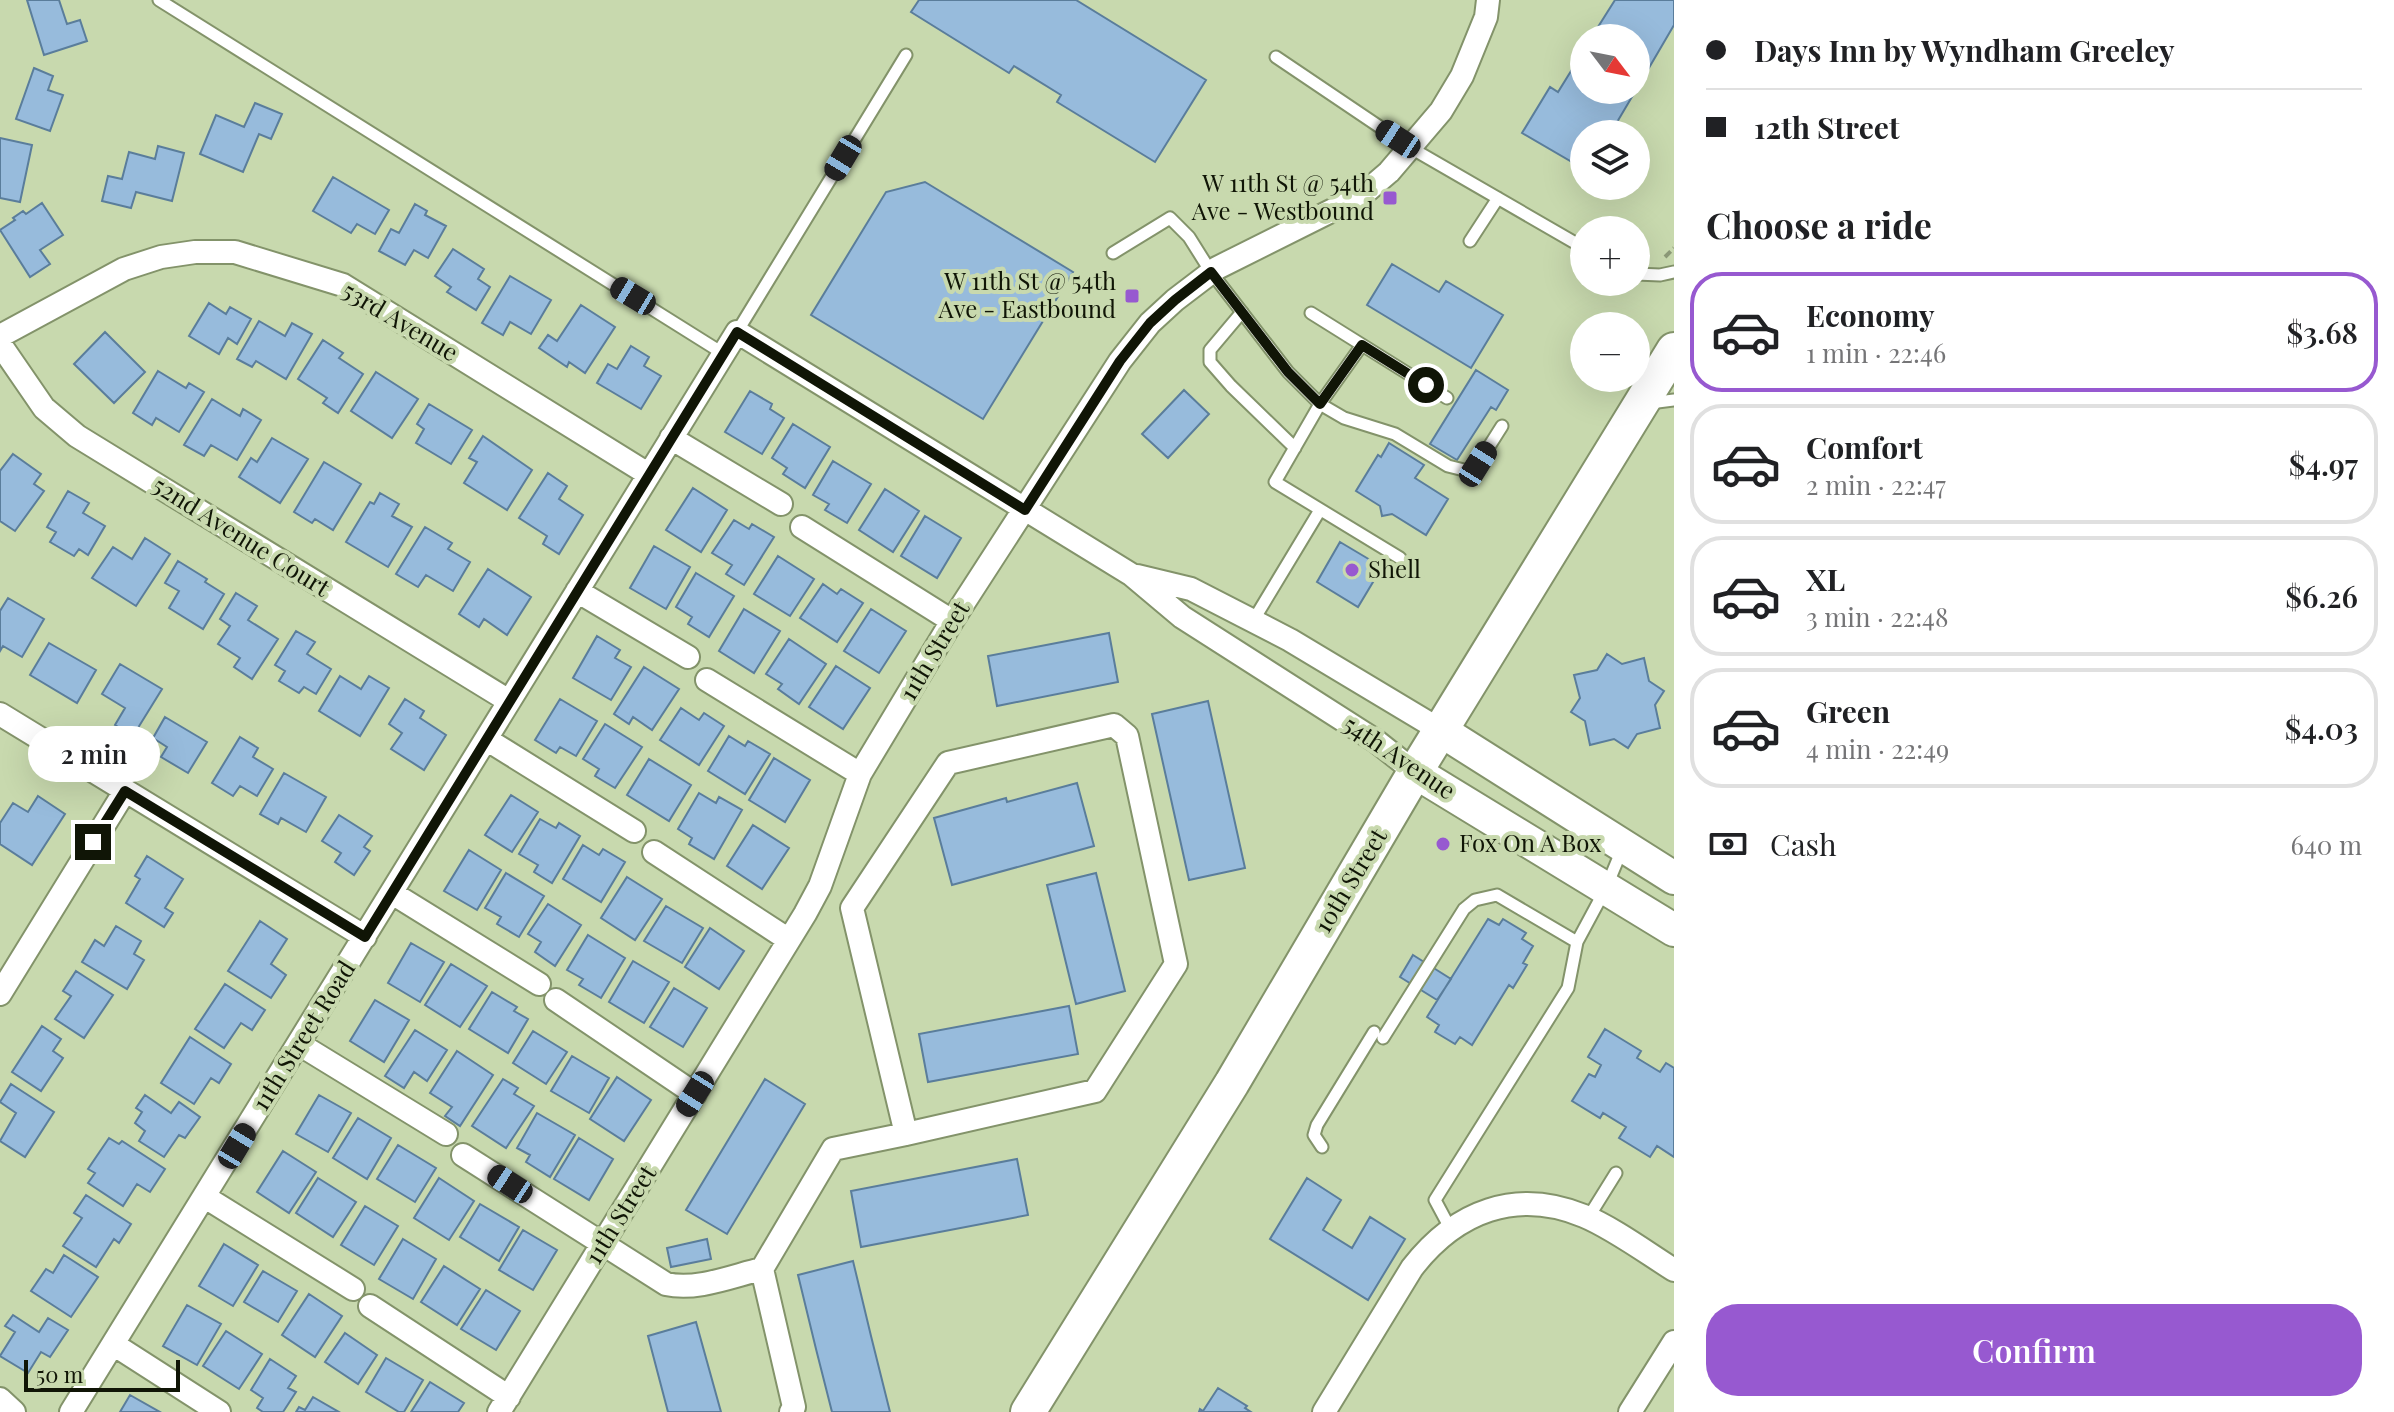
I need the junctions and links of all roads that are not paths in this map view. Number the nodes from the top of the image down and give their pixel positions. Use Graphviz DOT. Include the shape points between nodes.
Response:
graph roads {
  1 [pos="159,0"];
  2 [pos="1488,0"];
  3 [pos="906,55"];
  4 [pos="1276,57"];
  5 [pos="1411,148"];
  6 [pos="1498,198"];
  7 [pos="1570,240"];
  8 [pos="1470,241"];
  9 [pos="1113,253"];
  10 [pos="1211,272"];
  11 [pos="1674,272"];
  12 [pos="1650,275"];
  13 [pos="1242,312"];
  14 [pos="1311,313"];
  15 [pos="737,332"];
  16 [pos="0,336"];
  17 [pos="0,344"];
  18 [pos="1362,345"];
  19 [pos="1674,350"];
  20 [pos="724,354"];
  21 [pos="1447,398"];
  22 [pos="1658,402"];
  23 [pos="1320,404"];
  24 [pos="1502,426"];
  25 [pos="671,438"];
  26 [pos="1295,448"];
  27 [pos="648,474"];
  28 [pos="781,504"];
  29 [pos="1025,510"];
  30 [pos="1320,510"];
  31 [pos="802,527"];
  32 [pos="1400,558"];
  33 [pos="1132,575"];
  34 [pos="577,591"];
  35 [pos="952,621"];
  36 [pos="1253,622"];
  37 [pos="688,657"];
  38 [pos="707,680"];
  39 [pos="509,701"];
  40 [pos="0,714"];
  41 [pos="1440,730"];
  42 [pos="486,739"];
  43 [pos="1415,772"];
  44 [pos="860,774"];
  45 [pos="125,791"];
  46 [pos="634,831"];
  47 [pos="1624,846"];
  48 [pos="654,852"];
  49 [pos="1674,878"];
  50 [pos="820,886"];
  51 [pos="1606,888"];
  52 [pos="392,893"];
  53 [pos="852,908"];
  54 [pos="1674,930"];
  55 [pos="365,937"];
  56 [pos="789,940"];
  57 [pos="1577,942"];
  58 [pos="539,984"];
  59 [pos="0,994"];
  60 [pos="556,1000"];
  61 [pos="299,1044"];
  62 [pos="695,1094"];
  63 [pos="446,1134"];
  64 [pos="906,1134"];
  65 [pos="1322,1147"];
  66 [pos="463,1155"];
  67 [pos="1616,1173"];
  68 [pos="205,1197"];
  69 [pos="1588,1218"];
  70 [pos="1450,1228"];
  71 [pos="603,1244"];
  72 [pos="762,1269"];
  73 [pos="1674,1270"];
  74 [pos="353,1289"];
  75 [pos="370,1306"];
  76 [pos="1674,1342"];
  77 [pos="113,1344"];
  78 [pos="0,1399"];
  79 [pos="504,1404"];
  80 [pos="14,1412"];
  81 [pos="71,1412"];
  82 [pos="219,1412"];
  83 [pos="791,1412"];
  84 [pos="1028,1412"];
  85 [pos="1324,1412"];
  86 [pos="1630,1412"];
  1 -- 20 [label="lane"];
  2 -- 5 [label="street, 11th Street" via="1462,76"];
  3 -- 15 [label="lane"];
  4 -- 5 [label="lane"];
  5 -- 6 [label="lane"];
  5 -- 10 [label="street, 11th Street" via="1361,196"];
  6 -- 7 [label="lane"];
  6 -- 8 [label="lane"];
  9 -- 10 [label="lane" via="1170,218"];
  10 -- 13 [label="lane"];
  10 -- 29 [label="street, 11th Street" via="1150,323 1120,361"];
  11 -- 12 [label="lane"];
  13 -- 23 [label="lane"];
  13 -- 26 [label="lane" via="1210,350 1210,362"];
  14 -- 18 [label="lane"];
  15 -- 20 [label="street, 11th Street Road"];
  15 -- 29 [label="street, 54th Avenue"];
  16 -- 27 [label="street, 53rd Avenue" via="124,269 161,257 235,252 343,285"];
  17 -- 39 [label="street, 52nd Avenue Court" via="44,408 77,436"];
  18 -- 21 [label="lane"];
  18 -- 23 [label="lane"];
  19 -- 22 [label="main road, 10th Street"];
  20 -- 25 [label="street, 11th Street Road"];
  22 -- 41 [label="main road, 10th Street"];
  23 -- 24 [label="lane" via="1468,471"];
  23 -- 26 [label="lane"];
  25 -- 27 [label="street, 11th Street Road"];
  25 -- 28 [label="street"];
  26 -- 30 [label="lane" via="1275,482"];
  27 -- 34 [label="street, 11th Street Road"];
  29 -- 33 [label="street, 54th Avenue"];
  29 -- 35 [label="street, 11th Street"];
  30 -- 32 [label="lane"];
  30 -- 36 [label="lane"];
  31 -- 35 [label="street"];
  33 -- 36 [label="street, 54th Avenue" via="1191,589"];
  33 -- 43 [label="street, 54th Avenue" via="1182,617 1376,741"];
  34 -- 37 [label="street"];
  34 -- 39 [label="street, 11th Street Road"];
  35 -- 44 [label="street, 11th Street"];
  36 -- 41 [label="street, 54th Avenue"];
  38 -- 44 [label="street"];
  39 -- 42 [label="street, 11th Street Road"];
  40 -- 45 [label="street"];
  41 -- 43 [label="main road, 10th Street"];
  41 -- 47 [label="street, 54th Avenue"];
  42 -- 46 [label="street"];
  42 -- 52 [label="street, 11th Street Road"];
  43 -- 51 [label="street, 54th Avenue"];
  43 -- 84 [label="main road, 10th Street" via="1232,1083"];
  44 -- 50 [label="street, 11th Street"];
  45 -- 55 [label="street"];
  45 -- 59 [label="street"];
  47 -- 49 [label="street, 54th Avenue"];
  47 -- 51 [label="lane"];
  48 -- 56 [label="street"];
  50 -- 53 [label="street"];
  50 -- 56 [label="street, 11th Street"];
  51 -- 54 [label="street, 54th Avenue"];
  51 -- 57 [label="lane"];
  52 -- 55 [label="street, 11th Street Road"];
  52 -- 58 [label="street"];
  53 -- 64 [label="street"];
  53 -- 64 [label="street" via="948,763 1114,725 1127,736 1176,964 1095,1091"];
  55 -- 61 [label="street, 11th Street Road"];
  56 -- 62 [label="street, 11th Street"];
  57 -- 65 [label="lane" via="1497,895 1475,900 1317,1125 1314,1135"];
  57 -- 70 [label="lane" via="1568,988 1435,1200"];
  60 -- 62 [label="street"];
  61 -- 63 [label="street"];
  61 -- 68 [label="street, 11th Street Road"];
  62 -- 71 [label="street, 11th Street"];
  64 -- 72 [label="street" via="833,1149"];
  66 -- 71 [label="street"];
  67 -- 69 [label="lane"];
  68 -- 74 [label="street"];
  68 -- 77 [label="street, 11th Street Road"];
  69 -- 70 [label="street" via="1531,1204 1479,1213"];
  69 -- 73 [label="street"];
  70 -- 85 [label="street" via="1412,1268"];
  71 -- 72 [label="street" via="679,1287"];
  71 -- 79 [label="street, 11th Street"];
  72 -- 83 [label="street"];
  75 -- 79 [label="street"];
  76 -- 86 [label="street"];
  77 -- 81 [label="street, 11th Street Road"];
  77 -- 82 [label="street"];
  78 -- 80 [label="street"];
}
